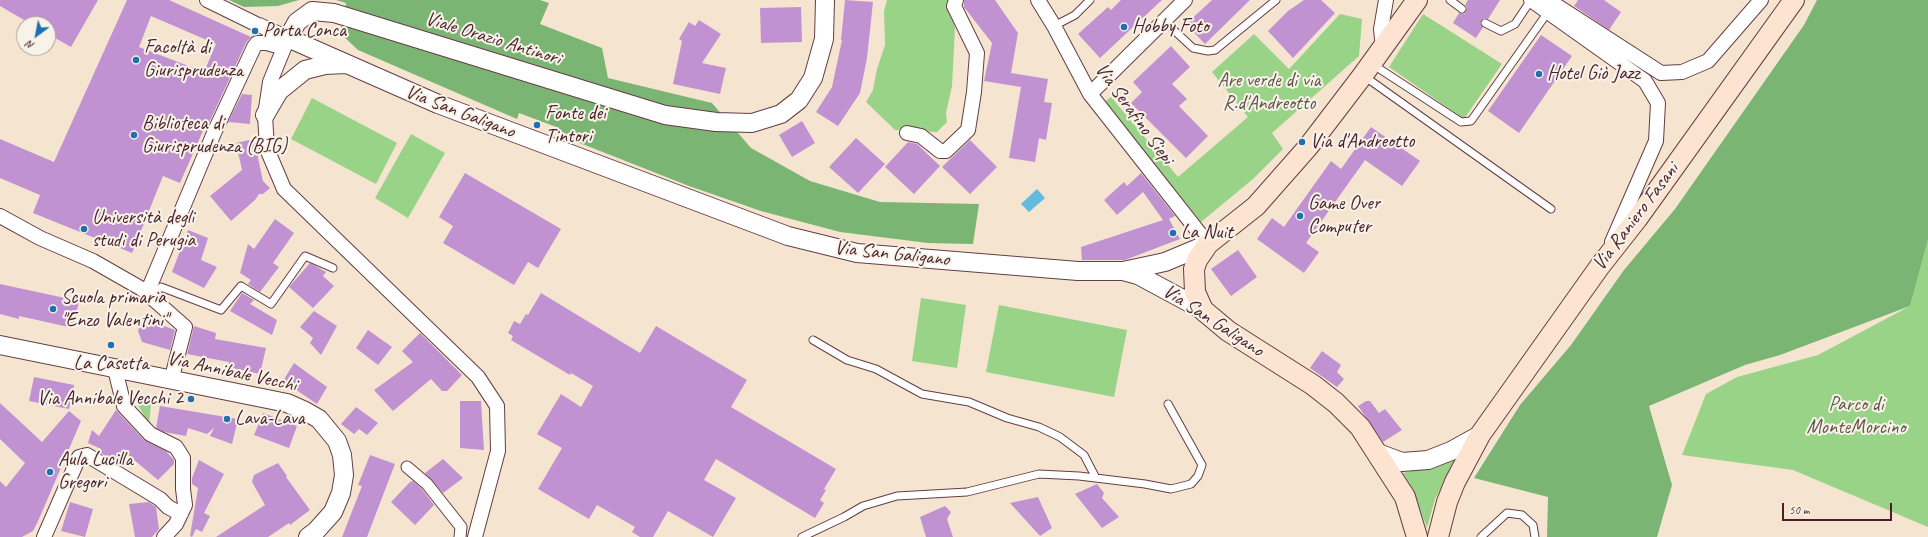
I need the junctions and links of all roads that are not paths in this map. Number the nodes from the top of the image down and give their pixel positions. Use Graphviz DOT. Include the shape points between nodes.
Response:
graph roads {
  1 [pos="207,0"];
  2 [pos="825,0"];
  3 [pos="956,0"];
  4 [pos="1038,0"];
  5 [pos="1090,0"];
  6 [pos="1185,0"];
  7 [pos="1276,0"];
  8 [pos="1386,0"];
  9 [pos="1416,0"];
  10 [pos="1450,0"];
  11 [pos="1531,0"];
  12 [pos="1762,0"];
  13 [pos="1794,0"];
  14 [pos="1550,4"];
  15 [pos="1462,9"];
  16 [pos="1164,21"];
  17 [pos="1485,24"];
  18 [pos="1054,26"];
  19 [pos="286,43"];
  20 [pos="1373,62"];
  21 [pos="348,64"];
  22 [pos="1090,94"];
  23 [pos="265,115"];
  24 [pos="907,133"];
  25 [pos="1551,209"];
  26 [pos="0,216"];
  27 [pos="1208,244"];
  28 [pos="1600,266"];
  29 [pos="333,268"];
  30 [pos="1123,271"];
  31 [pos="150,295"];
  32 [pos="1203,310"];
  33 [pos="813,340"];
  34 [pos="0,345"];
  35 [pos="115,369"];
  36 [pos="171,381"];
  37 [pos="1168,404"];
  38 [pos="1480,435"];
  39 [pos="1378,452"];
  40 [pos="407,467"];
  41 [pos="1096,478"];
  42 [pos="181,514"];
  43 [pos="44,537"];
  44 [pos="164,537"];
  45 [pos="308,537"];
  46 [pos="460,537"];
  47 [pos="475,537"];
  48 [pos="802,537"];
  49 [pos="1417,537"];
  50 [pos="1438,537"];
  51 [pos="1481,537"];
  52 [pos="1535,537"];
  1 -- 19 [label="street" via="258,25"];
  2 -- 19 [label="street, Viale Orazio Antinori" via="824,38 813,78 799,100 781,114 752,123 716,122 665,115 334,13 312,11 297,22"];
  3 -- 24 [label="street" via="954,6 977,53 968,130 946,151 940,151 921,136"];
  4 -- 18 [label="street, Via Serafino Siepi"];
  5 -- 18 [label="lane" via="1075,15"];
  6 -- 16 [label="street"];
  7 -- 16 [label="lane" via="1215,50 1193,48"];
  8 -- 20 [label="street"];
  9 -- 20 [label="main road"];
  10 -- 15 [label="lane"];
  11 -- 14 [label="street"];
  11 -- 17 [label="lane" via="1515,24 1501,31"];
  12 -- 14 [label="street" via="1708,61 1682,72 1661,73"];
  13 -- 28 [label="main road, Via Raniero Fasani" via="1637,220"];
  14 -- 20 [label="lane" via="1471,121 1461,122"];
  14 -- 28 [label="street" via="1646,81 1658,103 1656,141"];
  16 -- 22 [label="street"];
  18 -- 22 [label="street, Via Serafino Siepi"];
  19 -- 21 [label="street, Via San Galigano"];
  19 -- 23 [label="street, Viale Orazio Antinori" via="270,82"];
  19 -- 31 [label="street" via="257,43 254,47 194,179"];
  20 -- 25 [label="lane"];
  20 -- 27 [label="main road" via="1308,147 1256,206"];
  21 -- 23 [label="street" via="324,65 305,70 279,91"];
  21 -- 30 [label="street, Via San Galigano" via="446,107 711,208 821,245 857,254 1078,271"];
  22 -- 27 [label="street, Via Serafino Siepi"];
  23 -- 47 [label="street, Viale Orazio Antinori" via="267,149 284,189 478,377 497,406 498,451"];
  26 -- 31 [label="street" via="40,238 93,261"];
  27 -- 30 [label="street" via="1165,262"];
  27 -- 32 [label="main road" via="1194,269 1195,292"];
  28 -- 38 [label="main road, Via Raniero Fasani"];
  29 -- 31 [label="lane" via="305,256 271,304 241,286 221,310 161,287"];
  30 -- 32 [label="street, Via San Galigano" via="1138,275"];
  31 -- 36 [label="street" via="185,327"];
  32 -- 39 [label="main road, Via San Galigano" via="1228,331 1313,385 1336,403"];
  33 -- 41 [label="lane" via="847,360 876,369 922,394 968,402 1060,437 1084,455"];
  34 -- 35 [label="street, Via Annibale Vecchi"];
  35 -- 36 [label="street, Via Annibale Vecchi"];
  35 -- 42 [label="street" via="124,406 150,434 176,447 183,458 184,505"];
  36 -- 45 [label="street, Via Annibale Vecchi" via="287,403 319,420 342,440 344,475 341,493 333,512"];
  37 -- 41 [label="lane" via="1202,465 1198,476 1191,484 1171,489"];
  38 -- 39 [label="street, Via Raniero Fasani" via="1428,460 1402,462"];
  38 -- 50 [label="main road, Via Raniero Fasani" via="1452,489"];
  39 -- 49 [label="main road, Via San Galigano" via="1405,497"];
  40 -- 46 [label="street" via="427,484 461,527"];
  41 -- 48 [label="lane" via="1039,474 967,492 897,496 863,506"];
  42 -- 43 [label="street" via="87,455 79,457"];
  42 -- 44 [label="street"];
  51 -- 52 [label="lane" via="1507,513 1522,515 1533,525"];
}
